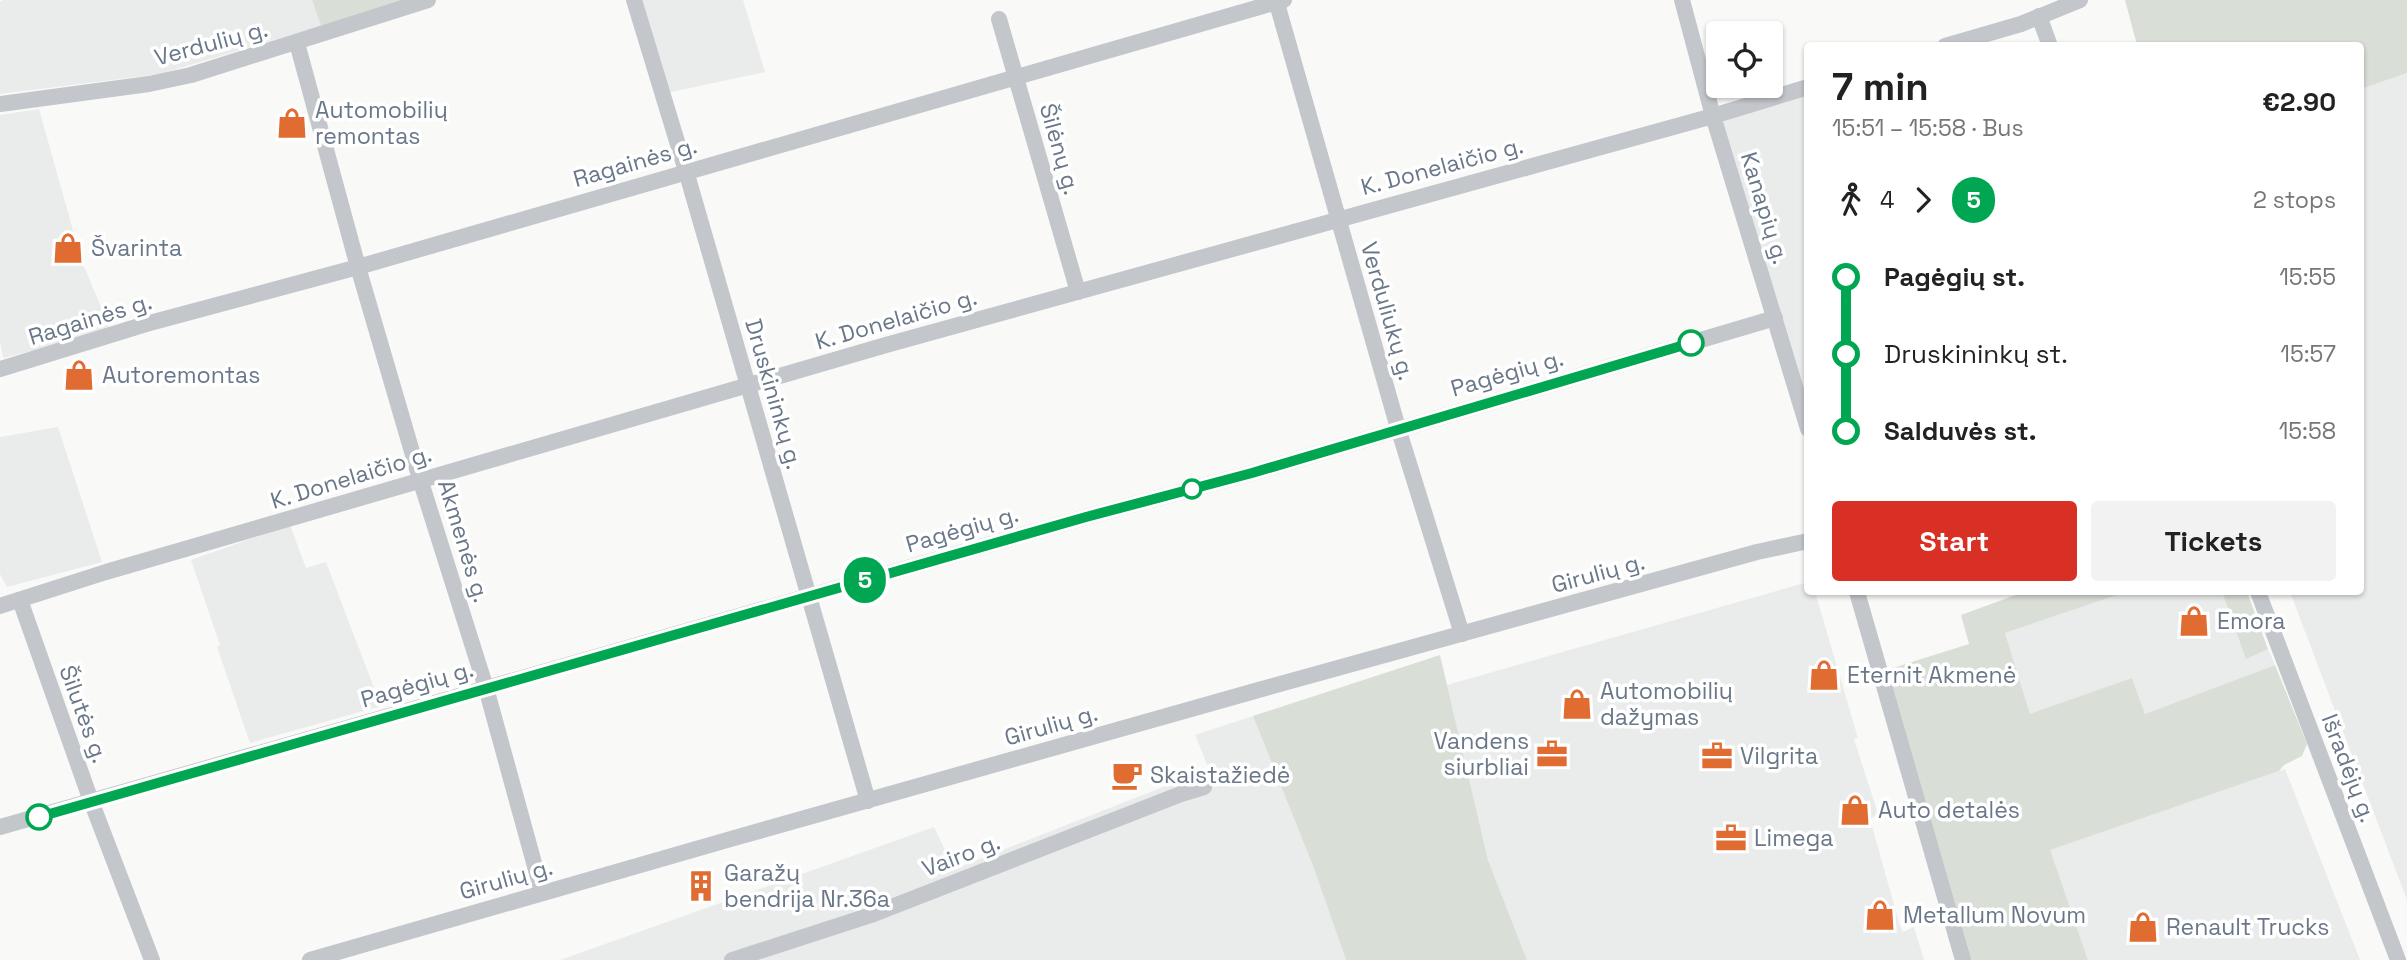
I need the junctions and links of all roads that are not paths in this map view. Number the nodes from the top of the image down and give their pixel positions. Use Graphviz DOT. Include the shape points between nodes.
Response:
graph roads {
  1 [pos="428,0"];
  2 [pos="634,0"];
  3 [pos="1682,0"];
  4 [pos="2080,0"];
  5 [pos="1279,1"];
  6 [pos="2039,16"];
  7 [pos="999,19"];
  8 [pos="1959,42"];
  9 [pos="2049,42"];
  10 [pos="297,43"];
  11 [pos="1016,77"];
  12 [pos="1804,88"];
  13 [pos="0,104"];
  14 [pos="1713,116"];
  15 [pos="687,172"];
  16 [pos="1338,218"];
  17 [pos="358,267"];
  18 [pos="1078,292"];
  19 [pos="1775,318"];
  20 [pos="0,369"];
  21 [pos="747,385"];
  22 [pos="1804,416"];
  23 [pos="1398,428"];
  24 [pos="420,480"];
  25 [pos="1804,542"];
  26 [pos="1858,595"];
  27 [pos="2259,595"];
  28 [pos="809,597"];
  29 [pos="20,600"];
  30 [pos="0,606"];
  31 [pos="1462,634"];
  32 [pos="486,688"];
  33 [pos="1204,787"];
  34 [pos="91,801"];
  35 [pos="868,801"];
  36 [pos="0,827"];
  37 [pos="542,892"];
  38 [pos="152,960"];
  39 [pos="310,960"];
  40 [pos="732,960"];
  41 [pos="1963,960"];
  42 [pos="2398,960"];
  1 -- 10 [label="street, Verdulių g."];
  2 -- 15 [label="street, Druskininkų g."];
  3 -- 14 [label="street, Kanapių g."];
  4 -- 6 [label="street"];
  5 -- 11 [label="street, Ragainės g."];
  5 -- 16 [label="street, Verduliukų g."];
  6 -- 8 [label="street"];
  6 -- 9 [label="street"];
  7 -- 11 [label="street, Šilėnų g."];
  10 -- 13 [label="street, Verdulių g." via="168,80"];
  10 -- 17 [label="street, Akmenės g."];
  11 -- 15 [label="street, Ragainės g."];
  11 -- 18 [label="street, Šilėnų g."];
  12 -- 14 [label="street, K. Donelaičio g."];
  14 -- 16 [label="street, K. Donelaičio g."];
  14 -- 19 [label="street, Kanapių g."];
  15 -- 17 [label="street, Ragainės g."];
  15 -- 21 [label="street, Druskininkų g."];
  16 -- 18 [label="street, K. Donelaičio g."];
  16 -- 23 [label="street, Verduliukų g."];
  17 -- 20 [label="street, Ragainės g."];
  17 -- 24 [label="street, Akmenės g."];
  18 -- 21 [label="street, K. Donelaičio g."];
  19 -- 22 [label="street, Kanapių g."];
  19 -- 23 [label="street, Pagėgių g."];
  21 -- 24 [label="street, K. Donelaičio g."];
  21 -- 28 [label="street, Druskininkų g."];
  23 -- 28 [label="street, Pagėgių g."];
  23 -- 31 [label="street, Verduliukų g."];
  24 -- 29 [label="street, K. Donelaičio g."];
  24 -- 32 [label="street, Akmenės g."];
  25 -- 31 [label="street, Girulių g."];
  26 -- 41 [label="street"];
  27 -- 42 [label="street, Išradėjų g."];
  28 -- 32 [label="street, Pagėgių g."];
  28 -- 35 [label="street, Druskininkų g."];
  29 -- 30 [label="street, K. Donelaičio g."];
  29 -- 34 [label="street, Šilutės g."];
  31 -- 35 [label="street, Girulių g."];
  32 -- 34 [label="street, Pagėgių g."];
  32 -- 37 [label="street, Akmenės g."];
  33 -- 40 [label="street, Vairo g." via="871,915"];
  34 -- 36 [label="street, Pagėgių g."];
  34 -- 38 [label="street, Šilutės g."];
  35 -- 37 [label="street, Girulių g."];
  37 -- 39 [label="street, Girulių g."];
}
